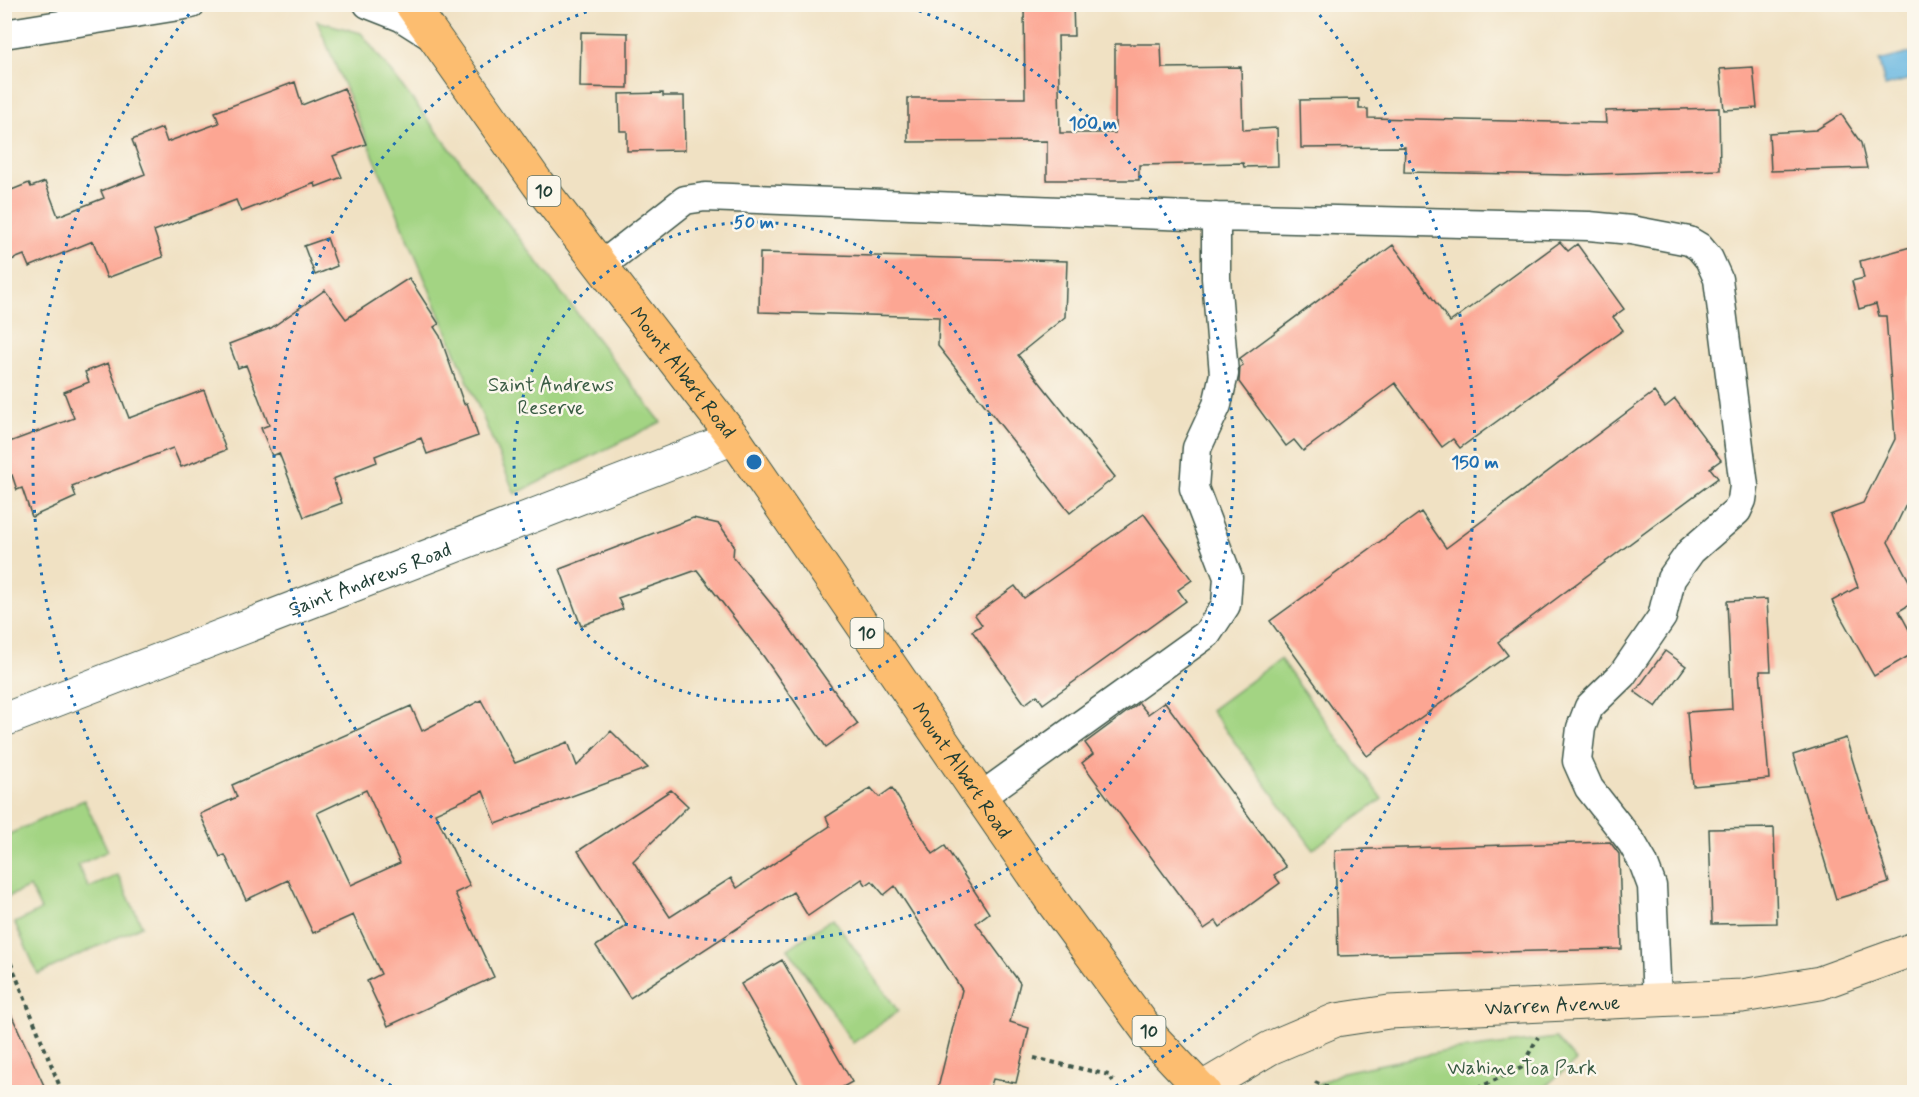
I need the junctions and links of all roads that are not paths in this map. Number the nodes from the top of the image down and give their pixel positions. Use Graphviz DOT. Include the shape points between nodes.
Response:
graph roads {
  1 [pos="191,4"];
  2 [pos="368,4"];
  3 [pos="411,4"];
  4 [pos="4,34"];
  5 [pos="431,36"];
  6 [pos="1216,216"];
  7 [pos="601,266"];
  8 [pos="735,438"];
  9 [pos="4,720"];
  10 [pos="979,798"];
  11 [pos="1914,949"];
  12 [pos="1657,1000"];
  13 [pos="1200,1091"];
  1 -- 4 [label="street"];
  2 -- 5 [label="street" via="401,17"];
  3 -- 5 [label="main road, Mount Albert Road / 10"];
  5 -- 7 [label="main road, Mount Albert Road / 10"];
  6 -- 7 [label="street" via="705,197 685,200"];
  6 -- 10 [label="street" via="1216,278 1224,374 1217,405 1197,448 1194,488 1228,577 1226,605 1207,634"];
  6 -- 12 [label="street" via="1631,230 1689,241 1699,247 1713,267 1718,279 1743,475 1742,500 1728,519 1690,551 1671,579 1662,617 1622,675 1589,707 1581,728 1577,761 1589,788 1643,862 1652,886"];
  7 -- 8 [label="main road, Mount Albert Road / 10"];
  8 -- 9 [label="street, Saint Andrews Road"];
  8 -- 10 [label="main road, Mount Albert Road / 10"];
  10 -- 13 [label="main road, Mount Albert Road / 10" via="1154,1038"];
  11 -- 12 [label="main road, Warren Avenue" via="1820,982 1742,996"];
  12 -- 13 [label="main road, Warren Avenue" via="1389,1012 1336,1020 1270,1048"];
}
